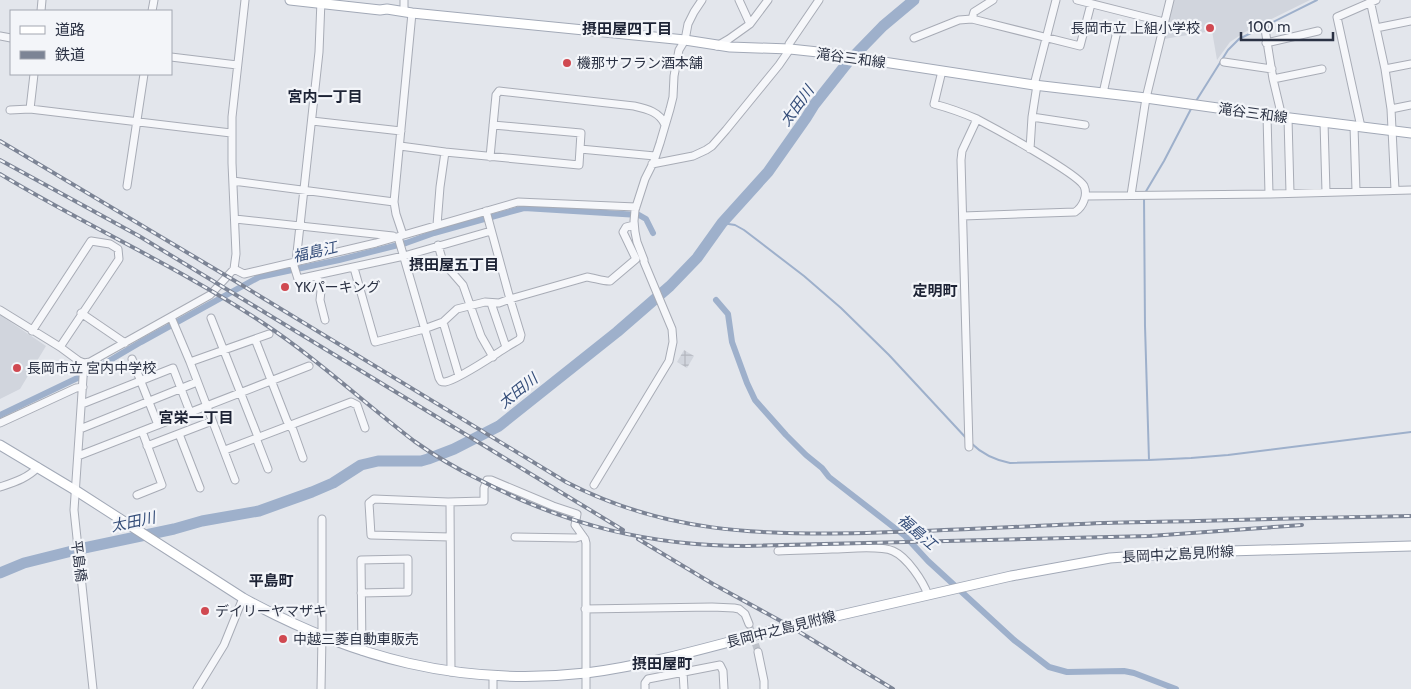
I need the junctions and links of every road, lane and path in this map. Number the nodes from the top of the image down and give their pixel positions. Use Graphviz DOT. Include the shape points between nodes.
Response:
graph roads {
  1 [pos="245,0"];
  2 [pos="290,0"];
  3 [pos="404,0"];
  4 [pos="702,0"];
  5 [pos="739,0"];
  6 [pos="768,0"];
  7 [pos="819,0"];
  8 [pos="993,0"];
  9 [pos="1056,0"];
  10 [pos="1077,0"];
  11 [pos="1170,0"];
  12 [pos="1372,1"];
  13 [pos="321,2"];
  14 [pos="1091,4"];
  15 [pos="408,12"];
  16 [pos="972,19"];
  17 [pos="1411,21"];
  18 [pos="1164,22"];
  19 [pos="750,24"];
  20 [pos="1376,28"];
  21 [pos="1265,30"];
  22 [pos="1117,31"];
  23 [pos="1318,31"];
  24 [pos="914,38"];
  25 [pos="1046,38"];
  26 [pos="684,40"];
  27 [pos="1266,43"];
  28 [pos="717,46"];
  29 [pos="790,49"];
  30 [pos="172,57"];
  31 [pos="1224,62"];
  32 [pos="1411,64"];
  33 [pos="237,65"];
  34 [pos="1272,69"];
  35 [pos="1322,69"];
  36 [pos="1385,69"];
  37 [pos="942,71"];
  38 [pos="34,75"];
  39 [pos="144,75"];
  40 [pos="1273,79"];
  41 [pos="1035,85"];
  42 [pos="1104,93"];
  43 [pos="1146,98"];
  44 [pos="1411,105"];
  45 [pos="30,109"];
  46 [pos="1391,109"];
  47 [pos="10,110"];
  48 [pos="1267,115"];
  49 [pos="1032,117"];
  50 [pos="1285,117"];
  51 [pos="977,120"];
  52 [pos="137,122"];
  53 [pos="312,122"];
  54 [pos="1324,122"];
  55 [pos="493,125"];
  56 [pos="1085,125"];
  57 [pos="665,126"];
  58 [pos="1357,127"];
  59 [pos="401,131"];
  60 [pos="1393,131"];
  61 [pos="231,133"];
  62 [pos="1411,133"];
  63 [pos="400,146"];
  64 [pos="580,149"];
  65 [pos="1030,149"];
  66 [pos="445,152"];
  67 [pos="655,156"];
  68 [pos="490,157"];
  69 [pos="652,164"];
  70 [pos="233,181"];
  71 [pos="127,186"];
  72 [pos="1394,190"];
  73 [pos="1411,190"];
  74 [pos="304,191"];
  75 [pos="1356,191"];
  76 [pos="1326,192"];
  77 [pos="1290,193"];
  78 [pos="1269,194"];
  79 [pos="1131,195"];
  80 [pos="1086,196"];
  81 [pos="394,202"];
  82 [pos="635,209"];
  83 [pos="486,213"];
  84 [pos="962,216"];
  85 [pos="235,219"];
  86 [pos="634,223"];
  87 [pos="437,225"];
  88 [pos="301,227"];
  89 [pos="490,227"];
  90 [pos="400,237"];
  91 [pos="438,245"];
  92 [pos="403,255"];
  93 [pos="294,263"];
  94 [pos="354,268"];
  95 [pos="234,269"];
  96 [pos="317,275"];
  97 [pos="510,299"];
  98 [pos="491,302"];
  99 [pos="471,306"];
  100 [pos="0,310"];
  101 [pos="81,313"];
  102 [pos="171,318"];
  103 [pos="211,318"];
  104 [pos="325,320"];
  105 [pos="442,322"];
  106 [pos="424,329"];
  107 [pos="32,331"];
  108 [pos="269,334"];
  109 [pos="255,339"];
  110 [pos="125,342"];
  111 [pos="60,347"];
  112 [pos="506,347"];
  113 [pos="224,350"];
  114 [pos="493,357"];
  115 [pos="132,359"];
  116 [pos="190,362"];
  117 [pos="84,366"];
  118 [pos="309,366"];
  119 [pos="458,376"];
  120 [pos="141,381"];
  121 [pos="271,381"];
  122 [pos="197,382"];
  123 [pos="83,384"];
  124 [pos="181,389"];
  125 [pos="240,392"];
  126 [pos="149,402"];
  127 [pos="82,404"];
  128 [pos="206,406"];
  129 [pos="190,412"];
  130 [pos="212,421"];
  131 [pos="0,423"];
  132 [pos="158,425"];
  133 [pos="289,425"];
  134 [pos="80,428"];
  135 [pos="365,428"];
  136 [pos="142,431"];
  137 [pos="179,434"];
  138 [pos="257,438"];
  139 [pos="0,445"];
  140 [pos="148,446"];
  141 [pos="969,447"];
  142 [pos="224,450"];
  143 [pos="78,456"];
  144 [pos="303,458"];
  145 [pos="38,467"];
  146 [pos="268,469"];
  147 [pos="235,480"];
  148 [pos="594,485"];
  149 [pos="0,487"];
  150 [pos="200,488"];
  151 [pos="76,490"];
  152 [pos="137,495"];
  153 [pos="450,502"];
  154 [pos="322,519"];
  155 [pos="583,536"];
  156 [pos="450,537"];
  157 [pos="515,537"];
  158 [pos="1411,546"];
  159 [pos="778,551"];
  160 [pos="361,593"];
  161 [pos="932,594"];
  162 [pos="243,598"];
  163 [pos="585,609"];
  164 [pos="749,624"];
  165 [pos="322,637"];
  166 [pos="362,651"];
  167 [pos="758,652"];
  168 [pos="452,672"];
  169 [pos="683,672"];
  170 [pos="585,673"];
  171 [pos="493,676"];
  172 [pos="92,689"];
  173 [pos="197,689"];
  174 [pos="321,689"];
  175 [pos="494,689"];
  176 [pos="586,689"];
  177 [pos="645,689"];
  178 [pos="684,689"];
  179 [pos="724,689"];
  180 [pos="764,689"];
  1 -- 33 [label="street"];
  2 -- 13 [label="main road, 滝谷三和線"];
  3 -- 15 [label="street"];
  4 -- 26 [label="street" via="688,24"];
  5 -- 19 [label="street"];
  6 -- 19 [label="street"];
  7 -- 29 [label="street" via="789,44"];
  8 -- 16 [label="street" via="974,12"];
  9 -- 25 [label="street"];
  10 -- 14 [label="street"];
  11 -- 18 [label="street"];
  12 -- 20 [label="street"];
  12 -- 58 [label="street" via="1337,17"];
  13 -- 15 [label="main road, 滝谷三和線"];
  13 -- 53 [label="street"];
  14 -- 18 [label="street"];
  14 -- 25 [label="street" via="1080,46"];
  15 -- 26 [label="main road, 滝谷三和線"];
  15 -- 59 [label="street"];
  16 -- 24 [label="street" via="959,20"];
  16 -- 25 [label="street"];
  17 -- 20 [label="street"];
  18 -- 43 [label="street"];
  19 -- 28 [label="street"];
  20 -- 36 [label="street"];
  21 -- 27 [label="street"];
  22 -- 42 [label="street"];
  23 -- 27 [label="street"];
  25 -- 41 [label="street"];
  26 -- 28 [label="main road, 滝谷三和線"];
  26 -- 57 [label="street" via="679,50 673,97"];
  27 -- 34 [label="street"];
  28 -- 29 [label="main road, 滝谷三和線"];
  29 -- 37 [label="main road, 滝谷三和線"];
  29 -- 69 [label="street" via="712,146 693,156"];
  30 -- 33 [label="street"];
  31 -- 34 [label="street"];
  32 -- 36 [label="street"];
  33 -- 61 [label="street"];
  34 -- 40 [label="street"];
  35 -- 40 [label="street"];
  36 -- 46 [label="street"];
  37 -- 41 [label="main road, 滝谷三和線"];
  37 -- 51 [label="street" via="934,104"];
  38 -- 45 [label="street"];
  39 -- 52 [label="street"];
  40 -- 50 [label="street"];
  41 -- 42 [label="main road, 滝谷三和線"];
  41 -- 49 [label="street"];
  42 -- 43 [label="main road, 滝谷三和線"];
  43 -- 48 [label="main road, 滝谷三和線"];
  43 -- 79 [label="street"];
  44 -- 46 [label="street"];
  45 -- 47 [label="street"];
  45 -- 52 [label="street"];
  46 -- 60 [label="street"];
  48 -- 50 [label="main road, 滝谷三和線"];
  48 -- 78 [label="street"];
  49 -- 56 [label="street"];
  49 -- 65 [label="street"];
  50 -- 54 [label="main road, 滝谷三和線"];
  50 -- 77 [label="street"];
  51 -- 65 [label="street"];
  51 -- 84 [label="street" via="962,151"];
  52 -- 61 [label="street"];
  52 -- 71 [label="street"];
  53 -- 59 [label="street"];
  53 -- 74 [label="street"];
  54 -- 58 [label="main road, 滝谷三和線"];
  54 -- 76 [label="street"];
  55 -- 57 [label="street" via="496,96 502,91 634,106 656,114 663,119"];
  55 -- 64 [label="street" via="581,133"];
  55 -- 68 [label="street"];
  57 -- 67 [label="street"];
  58 -- 60 [label="main road, 滝谷三和線"];
  58 -- 75 [label="street"];
  59 -- 63 [label="street"];
  60 -- 62 [label="main road, 滝谷三和線"];
  60 -- 72 [label="street"];
  61 -- 70 [label="street"];
  63 -- 66 [label="street"];
  63 -- 81 [label="street"];
  64 -- 67 [label="street"];
  64 -- 68 [label="street" via="579,165"];
  65 -- 80 [label="street" via="1078,180 1085,188"];
  66 -- 68 [label="street"];
  66 -- 87 [label="street"];
  67 -- 69 [label="street"];
  69 -- 82 [label="street"];
  70 -- 74 [label="street"];
  70 -- 85 [label="street"];
  72 -- 73 [label="street"];
  72 -- 75 [label="street"];
  74 -- 81 [label="street"];
  74 -- 88 [label="street"];
  75 -- 76 [label="street"];
  76 -- 77 [label="street"];
  77 -- 78 [label="street"];
  78 -- 79 [label="street"];
  79 -- 80 [label="street"];
  80 -- 84 [label="street" via="1075,212"];
  81 -- 90 [label="street"];
  82 -- 83 [label="street" via="524,201"];
  82 -- 86 [label="street"];
  83 -- 87 [label="street"];
  83 -- 89 [label="street"];
  84 -- 141 [label="street"];
  85 -- 88 [label="street"];
  85 -- 95 [label="street"];
  86 -- 97 [label="street" via="623,232 636,259 610,281 587,277"];
  86 -- 148 [label="street" via="636,242 670,325 673,342 669,361"];
  87 -- 90 [label="street"];
  88 -- 90 [label="street"];
  88 -- 93 [label="street"];
  89 -- 91 [label="street"];
  89 -- 97 [label="street"];
  90 -- 92 [label="street"];
  90 -- 93 [label="street"];
  91 -- 92 [label="street"];
  91 -- 99 [label="street" via="443,262 463,285"];
  92 -- 94 [label="street"];
  92 -- 106 [label="street"];
  93 -- 95 [label="street" via="244,274"];
  93 -- 96 [label="street" via="298,279"];
  94 -- 96 [label="street"];
  94 -- 106 [label="street" via="375,342"];
  95 -- 102 [label="street" via="210,295"];
  96 -- 104 [label="street"];
  97 -- 98 [label="street"];
  97 -- 112 [label="street" via="521,335"];
  98 -- 99 [label="street"];
  98 -- 112 [label="street"];
  99 -- 105 [label="street" via="457,309"];
  99 -- 114 [label="street" via="481,336"];
  100 -- 107 [label="street"];
  101 -- 107 [label="street" via="119,259 118,249 110,244 91,241"];
  101 -- 110 [label="street"];
  101 -- 111 [label="street"];
  102 -- 110 [label="street"];
  102 -- 116 [label="street"];
  103 -- 113 [label="street"];
  105 -- 106 [label="street"];
  105 -- 119 [label="street"];
  106 -- 119 [label="street" via="439,378 443,382"];
  107 -- 111 [label="street"];
  108 -- 109 [label="street"];
  109 -- 113 [label="street"];
  109 -- 121 [label="street"];
  110 -- 117 [label="street"];
  111 -- 117 [label="street"];
  112 -- 114 [label="street"];
  113 -- 116 [label="street"];
  113 -- 125 [label="street"];
  114 -- 119 [label="street"];
  115 -- 120 [label="street"];
  116 -- 122 [label="street"];
  117 -- 123 [label="street, 平島橋"];
  118 -- 121 [label="street"];
  120 -- 124 [label="street" via="173,368"];
  120 -- 126 [label="street"];
  120 -- 127 [label="street"];
  121 -- 125 [label="street"];
  121 -- 133 [label="street"];
  122 -- 124 [label="street"];
  122 -- 128 [label="street"];
  123 -- 127 [label="street, 平島橋"];
  123 -- 131 [label="street"];
  124 -- 126 [label="street"];
  124 -- 129 [label="street"];
  125 -- 128 [label="street"];
  125 -- 138 [label="street"];
  126 -- 132 [label="street"];
  126 -- 134 [label="street"];
  127 -- 134 [label="street, 平島橋"];
  128 -- 129 [label="street"];
  128 -- 130 [label="street"];
  129 -- 132 [label="street"];
  130 -- 137 [label="street"];
  130 -- 142 [label="street"];
  132 -- 136 [label="street"];
  133 -- 135 [label="street" via="351,402 357,405"];
  133 -- 138 [label="street"];
  133 -- 144 [label="street"];
  134 -- 143 [label="street, 平島橋"];
  136 -- 140 [label="street"];
  136 -- 143 [label="street"];
  137 -- 140 [label="street"];
  137 -- 150 [label="street"];
  138 -- 142 [label="street"];
  138 -- 146 [label="street"];
  139 -- 145 [label="main road"];
  140 -- 152 [label="street" via="162,486"];
  142 -- 147 [label="street"];
  143 -- 151 [label="street, 平島橋"];
  145 -- 149 [label="street" via="24,478"];
  145 -- 151 [label="main road"];
  151 -- 162 [label="main road, 長岡中之島見附線"];
  151 -- 172 [label="street, 平島橋" via="75,528"];
  153 -- 155 [label="street" via="484,501 484,488 487,480 491,480 578,514 575,525"];
  153 -- 156 [label="street"];
  153 -- 156 [label="street" via="374,500 370,503 371,535"];
  154 -- 165 [label="street"];
  155 -- 157 [label="street"];
  155 -- 163 [label="street" via="586,543"];
  156 -- 168 [label="street"];
  158 -- 161 [label="main road, 長岡中之島見附線" via="1130,556 1039,570"];
  159 -- 161 [label="street" via="891,550 907,562"];
  160 -- 160 [label="street" via="361,560 408,559 408,592"];
  160 -- 166 [label="street"];
  161 -- 170 [label="main road, 長岡中之島見附線, bridge" via="660,659"];
  162 -- 165 [label="main road, 長岡中之島見附線"];
  162 -- 173 [label="street" via="224,645"];
  163 -- 164 [label="street" via="734,608 745,614"];
  163 -- 170 [label="street"];
  165 -- 166 [label="main road, 長岡中之島見附線"];
  165 -- 174 [label="street"];
  166 -- 168 [label="main road, 長岡中之島見附線"];
  167 -- 180 [label="street"];
  168 -- 171 [label="main road, 長岡中之島見附線"];
  169 -- 177 [label="street" via="648,679"];
  169 -- 178 [label="street"];
  169 -- 179 [label="street" via="720,666"];
  170 -- 171 [label="main road, 長岡中之島見附線"];
  170 -- 176 [label="street"];
  171 -- 175 [label="street"];
}
